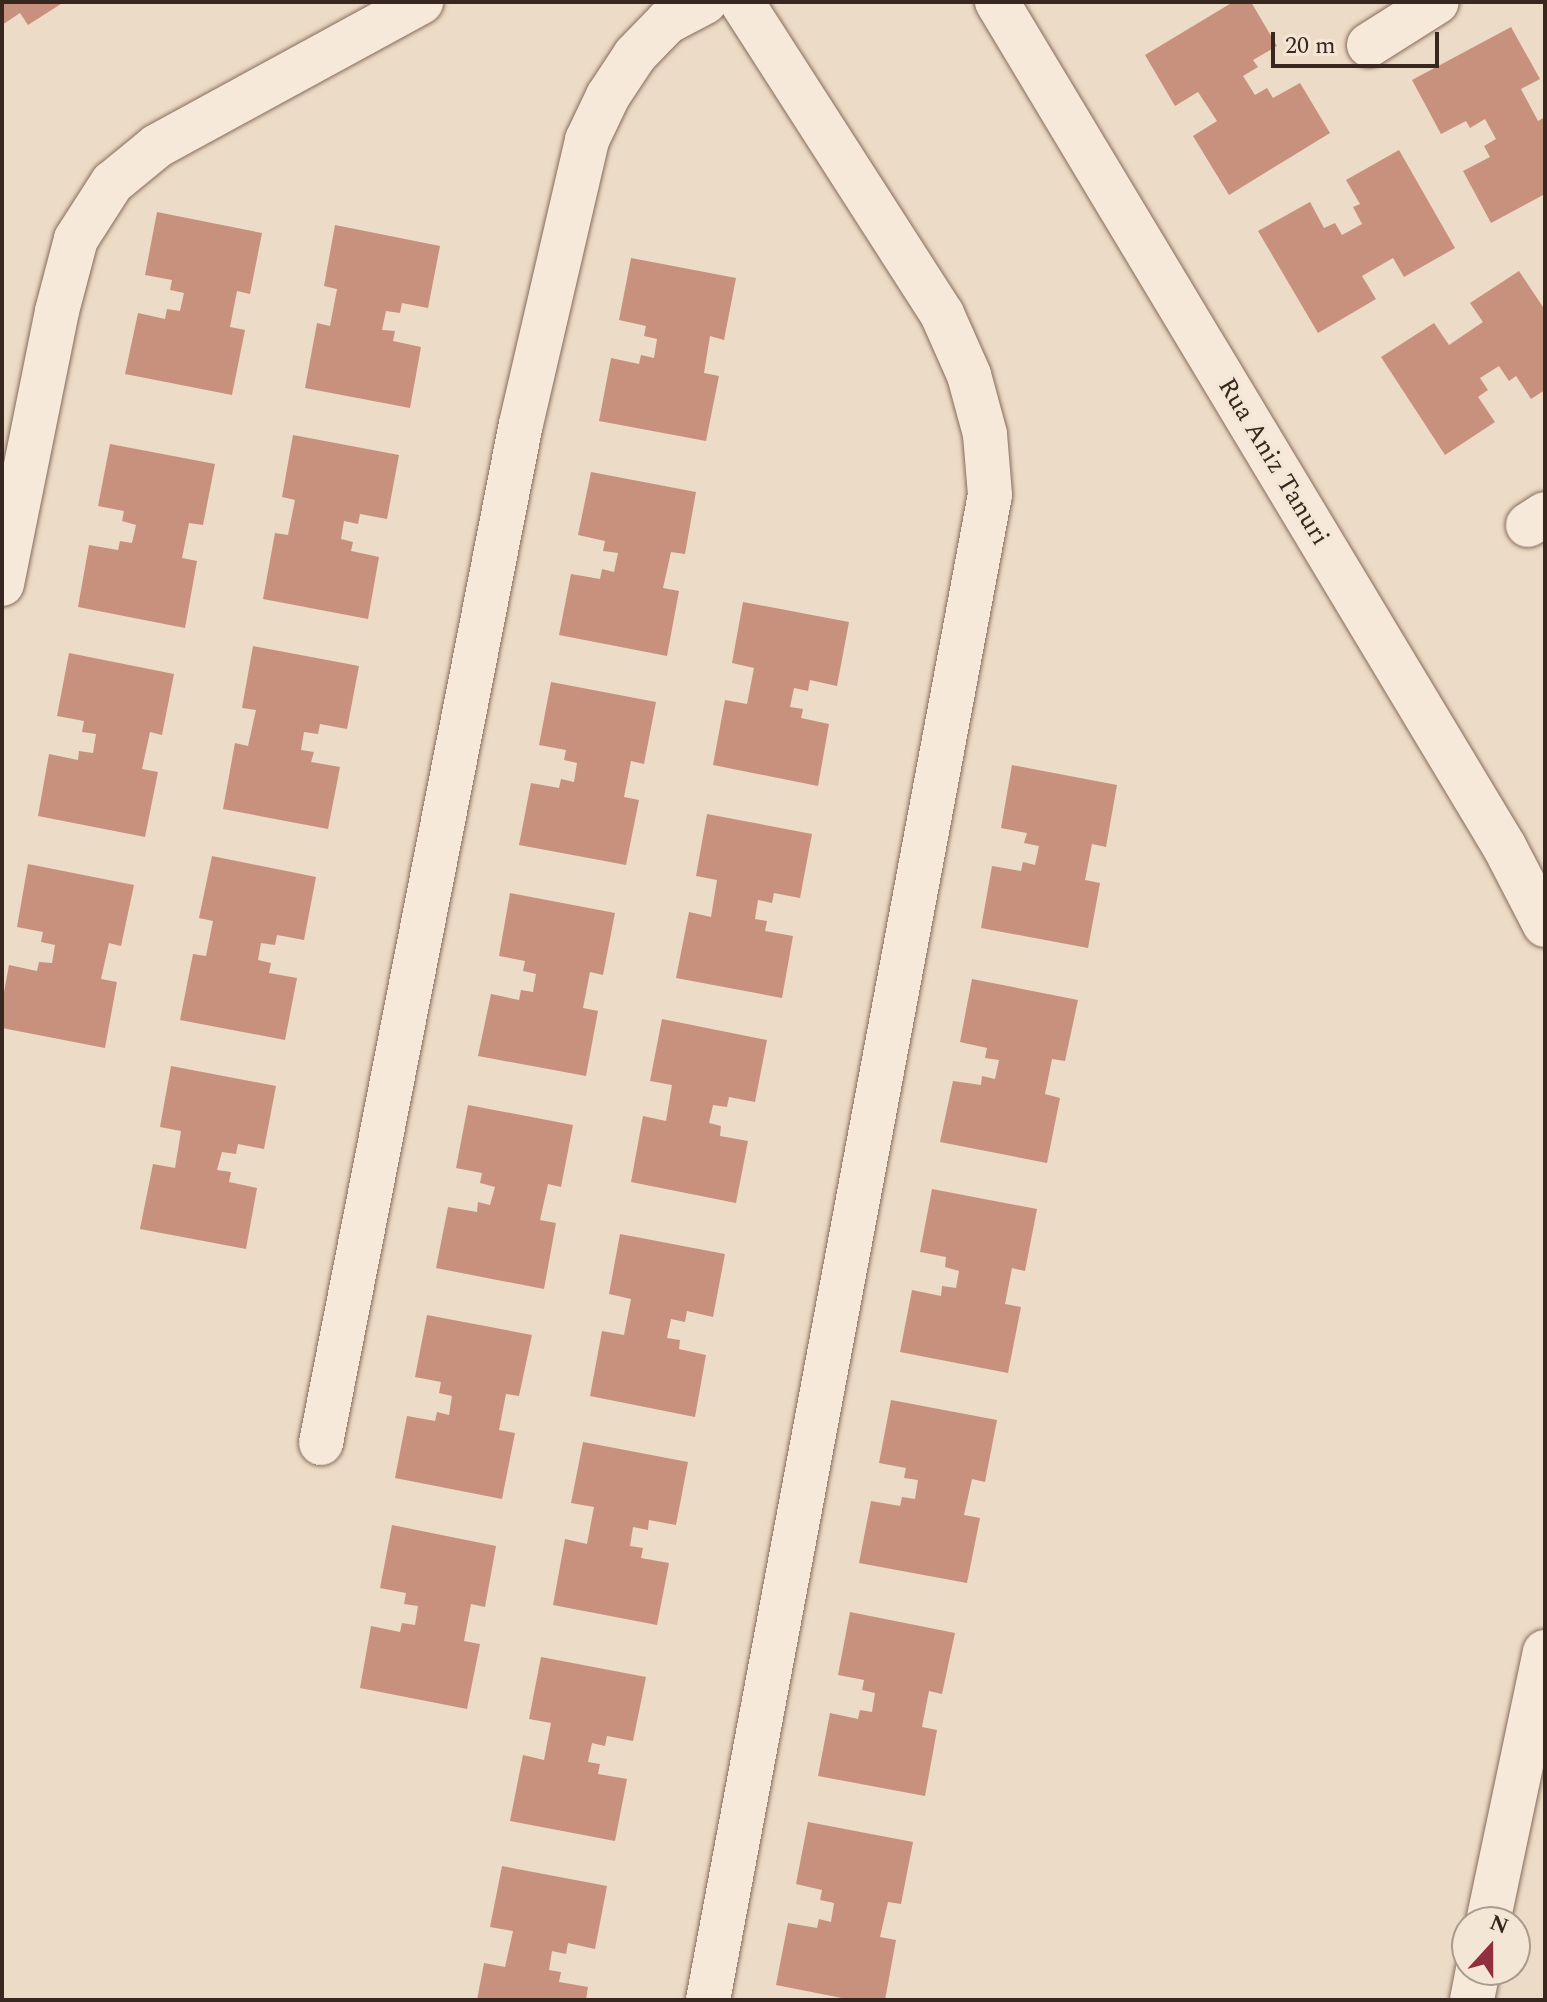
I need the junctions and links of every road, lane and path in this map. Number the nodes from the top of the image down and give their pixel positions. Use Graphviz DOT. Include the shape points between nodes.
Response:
graph roads {
  1 [pos="421,2"];
  2 [pos="705,2"];
  3 [pos="742,2"];
  4 [pos="997,2"];
  5 [pos="1437,2"];
  6 [pos="1369,45"];
  7 [pos="2,584"];
  8 [pos="1545,925"];
  9 [pos="321,1443"];
  10 [pos="1545,1652"];
  11 [pos="1491,1906"];
  12 [pos="708,2000"];
  1 -- 7 [label="street" via="157,146 112,183 76,239"];
  2 -- 9 [label="street" via="667,22 635,55 587,140 518,440"];
  3 -- 12 [label="street" via="942,314 969,375 985,434 990,495"];
  4 -- 8 [label="street, Rua Aniz Tanuri" via="1504,846"];
  5 -- 6 [label="street"];
  10 -- 11 [label="street"];
}
